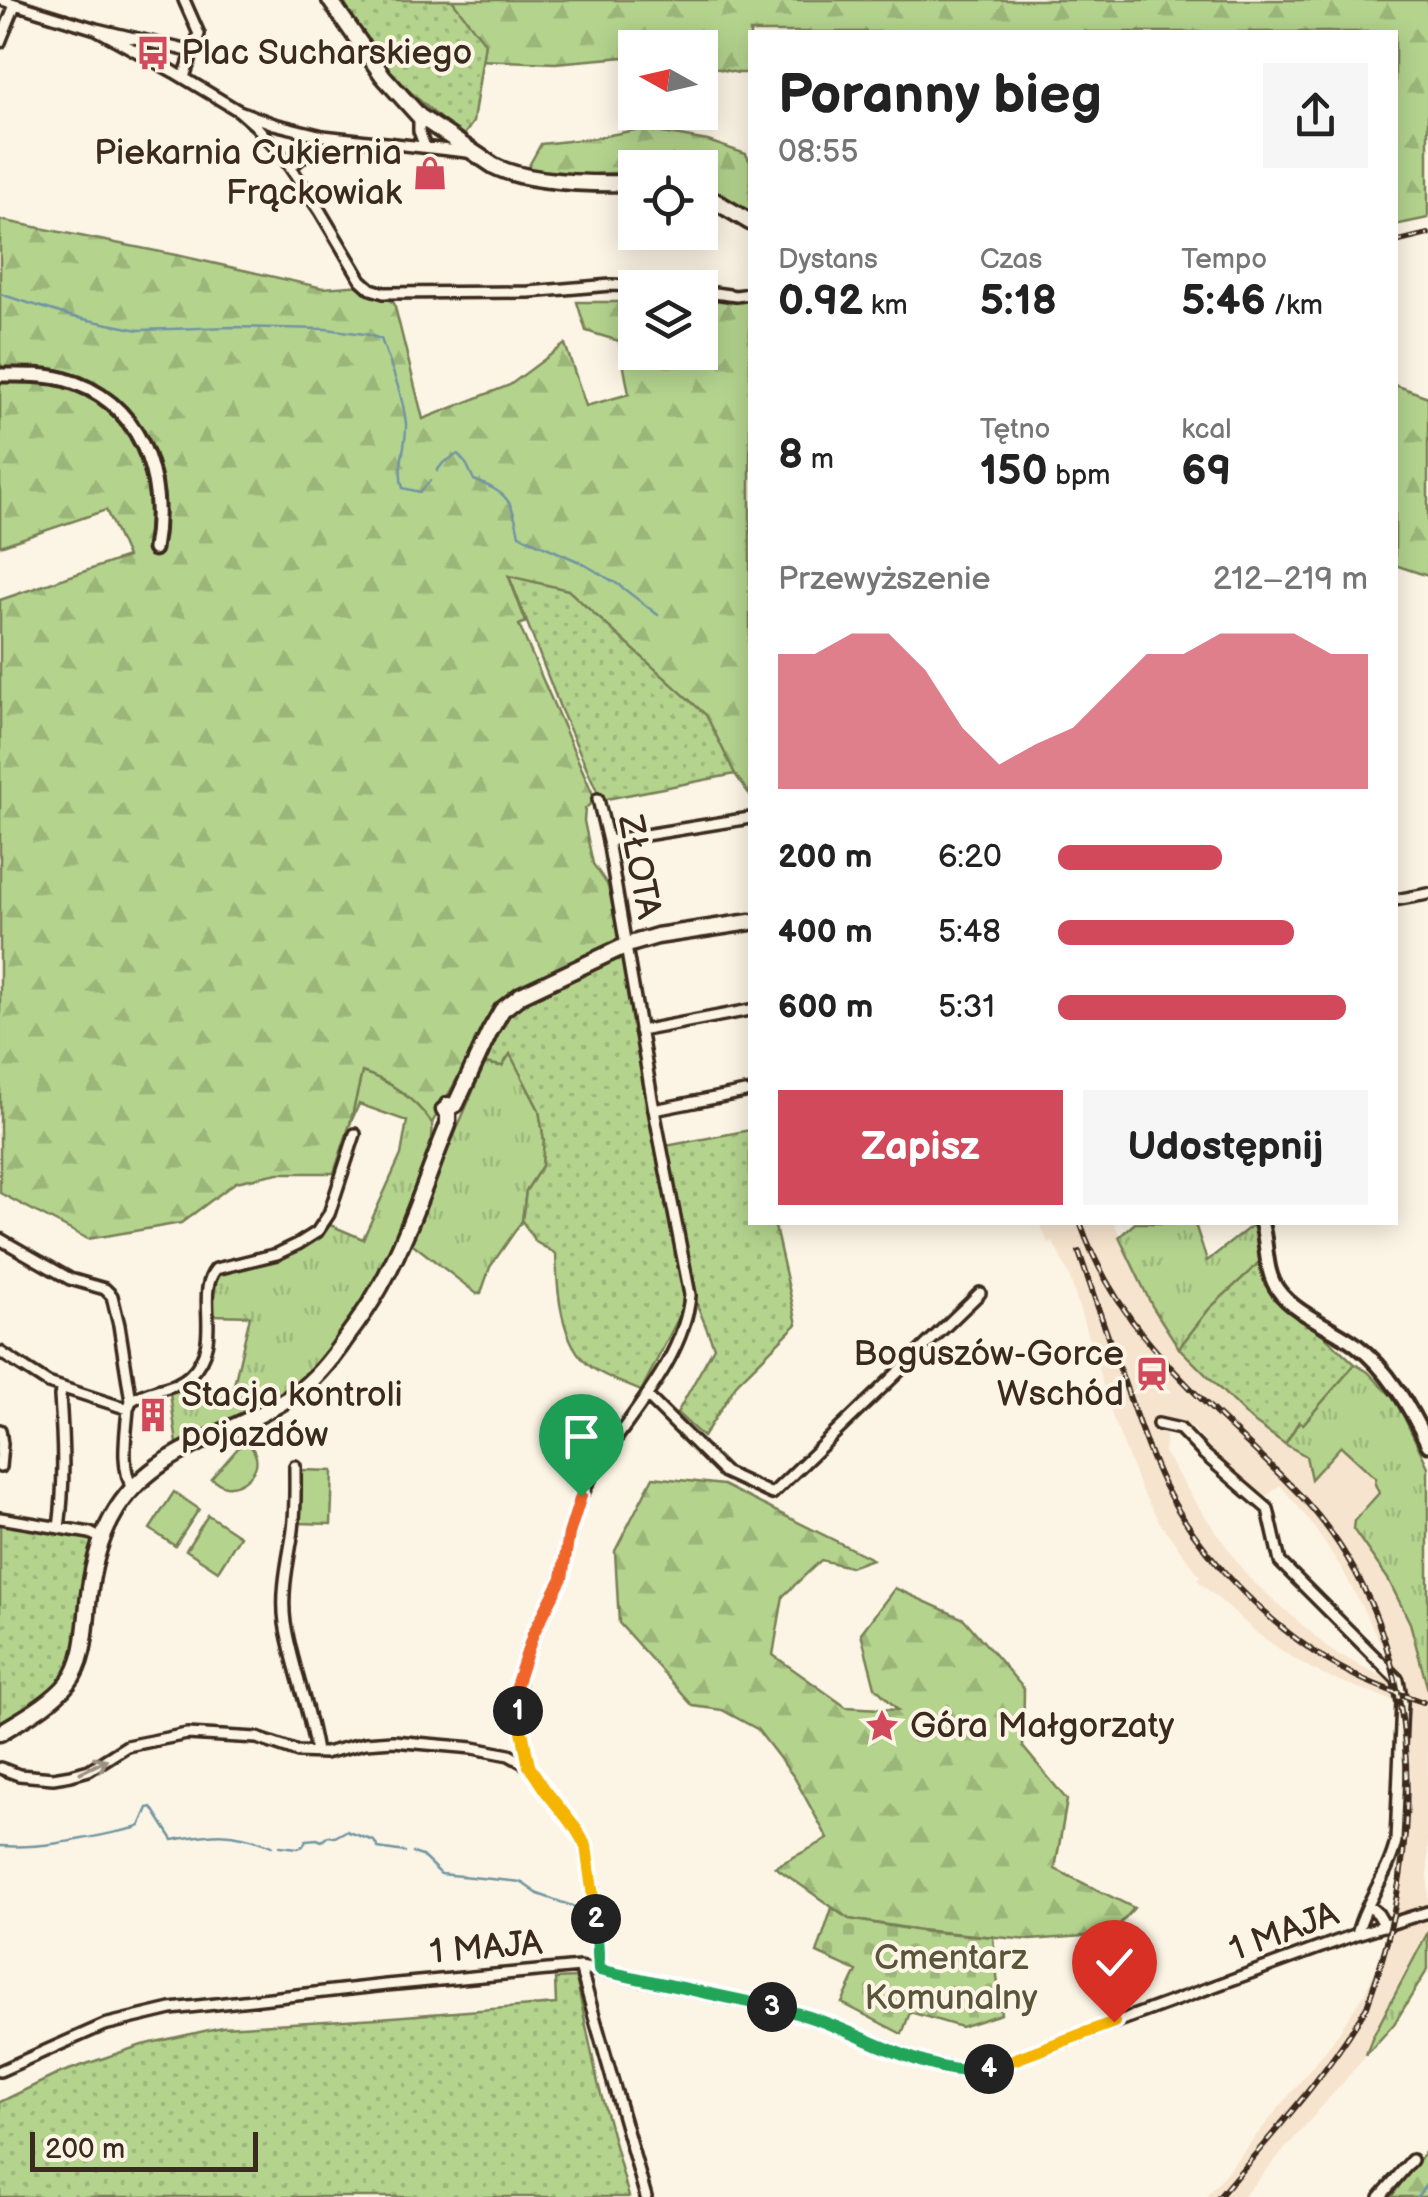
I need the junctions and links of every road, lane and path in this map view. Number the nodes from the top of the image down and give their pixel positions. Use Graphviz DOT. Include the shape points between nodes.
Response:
graph roads {
  1 [pos="2,0"];
  2 [pos="184,0"];
  3 [pos="330,0"];
  4 [pos="15,4"];
  5 [pos="96,29"];
  6 [pos="0,42"];
  7 [pos="194,52"];
  8 [pos="179,74"];
  9 [pos="239,112"];
  10 [pos="419,123"];
  11 [pos="320,136"];
  12 [pos="397,144"];
  13 [pos="424,147"];
  14 [pos="472,152"];
  15 [pos="290,166"];
  16 [pos="618,182"];
  17 [pos="718,203"];
  18 [pos="748,221"];
  19 [pos="618,285"];
  20 [pos="718,294"];
  21 [pos="748,294"];
  22 [pos="0,375"];
  23 [pos="154,549"];
  24 [pos="598,799"];
  25 [pos="748,818"];
  26 [pos="608,841"];
  27 [pos="1428,894"];
  28 [pos="1398,899"];
  29 [pos="748,922"];
  30 [pos="626,945"];
  31 [pos="748,1010"];
  32 [pos="640,1031"];
  33 [pos="745,1092"];
  34 [pos="654,1110"];
  35 [pos="355,1134"];
  36 [pos="1262,1225"];
  37 [pos="0,1239"];
  38 [pos="980,1293"];
  39 [pos="0,1352"];
  40 [pos="62,1390"];
  41 [pos="647,1396"];
  42 [pos="130,1405"];
  43 [pos="1158,1424"];
  44 [pos="0,1430"];
  45 [pos="1428,1445"];
  46 [pos="295,1466"];
  47 [pos="0,1467"];
  48 [pos="133,1490"];
  49 [pos="0,1518"];
  50 [pos="60,1528"];
  51 [pos="102,1539"];
  52 [pos="0,1733"];
  53 [pos="524,1744"];
  54 [pos="316,1753"];
  55 [pos="508,1755"];
  56 [pos="529,1766"];
  57 [pos="0,1768"];
  58 [pos="1368,1905"];
  59 [pos="1428,1912"];
  60 [pos="1385,1926"];
  61 [pos="1357,1934"];
  62 [pos="580,1967"];
  63 [pos="599,1970"];
  64 [pos="0,2072"];
  65 [pos="1412,2160"];
  66 [pos="646,2197"];
  67 [pos="1380,2197"];
  1 -- 4 [label="street"];
  2 -- 7 [label="street" via="199,34"];
  3 -- 10 [label="main road"];
  4 -- 5 [label="street"];
  4 -- 6 [label="street"];
  5 -- 7 [label="street"];
  5 -- 8 [label="street"];
  7 -- 8 [label="street"];
  8 -- 9 [label="street"];
  9 -- 11 [label="street"];
  9 -- 15 [label="street"];
  10 -- 12 [label="street" via="409,140"];
  10 -- 13 [label="street"];
  10 -- 14 [label="main road"];
  11 -- 12 [label="street"];
  11 -- 15 [label="street"];
  12 -- 13 [label="street"];
  13 -- 14 [label="street"];
  14 -- 16 [label="main road" via="516,176"];
  15 -- 19 [label="street" via="371,290 529,292"];
  17 -- 18 [label="main road"];
  20 -- 21 [label="street"];
  22 -- 23 [label="street" via="76,383 131,424 155,477"];
  24 -- 26 [label="street, ZŁOTA"];
  25 -- 26 [label="street"];
  26 -- 30 [label="street, ZŁOTA"];
  27 -- 28 [label="street"];
  29 -- 30 [label="main road"];
  30 -- 32 [label="street, ZŁOTA"];
  30 -- 48 [label="main road" via="520,994 502,1010 463,1091 446,1107 446,1131 380,1287 319,1373 276,1405 172,1456"];
  31 -- 32 [label="street"];
  32 -- 34 [label="street, ZŁOTA"];
  33 -- 34 [label="street"];
  34 -- 41 [label="street, ZŁOTA" via="690,1295 683,1328"];
  35 -- 42 [label="street" via="317,1232 277,1254 216,1269 209,1281 208,1342 198,1366 181,1382"];
  36 -- 45 [label="street" via="1276,1287 1370,1358 1410,1407"];
  37 -- 42 [label="street" via="112,1296"];
  38 -- 41 [label="street" via="772,1494 724,1472"];
  39 -- 40 [label="street"];
  40 -- 42 [label="street"];
  40 -- 50 [label="street"];
  41 -- 53 [label="street, ZŁOTA" via="581,1496 562,1578 517,1683"];
  42 -- 48 [label="street" via="125,1466"];
  43 -- 58 [label="street" via="1180,1429 1268,1509 1280,1562 1398,1680 1396,1841"];
  44 -- 47 [label="street"];
  46 -- 54 [label="street" via="285,1622"];
  48 -- 51 [label="main road"];
  49 -- 50 [label="street"];
  50 -- 51 [label="street"];
  51 -- 52 [label="main road" via="77,1667 56,1695"];
  53 -- 55 [label="street"];
  53 -- 56 [label="street, ZŁOTA"];
  54 -- 55 [label="street" via="393,1740"];
  57 -- 54 [label="street, one-way" via="19,1775 71,1775 128,1746 187,1734 257,1738"];
  55 -- 56 [label="street"];
  56 -- 63 [label="street" via="586,1846"];
  58 -- 60 [label="street"];
  58 -- 61 [label="street"];
  59 -- 60 [label="street, 1 MAJA"];
  60 -- 61 [label="street, 1 MAJA"];
  61 -- 63 [label="street, 1 MAJA" via="972,2072 792,2012"];
  62 -- 63 [label="street, 1 MAJA"];
  62 -- 64 [label="street, 1 MAJA" via="172,2009 104,2025"];
  62 -- 66 [label="street"];
  65 -- 67 [label="street"];
}
